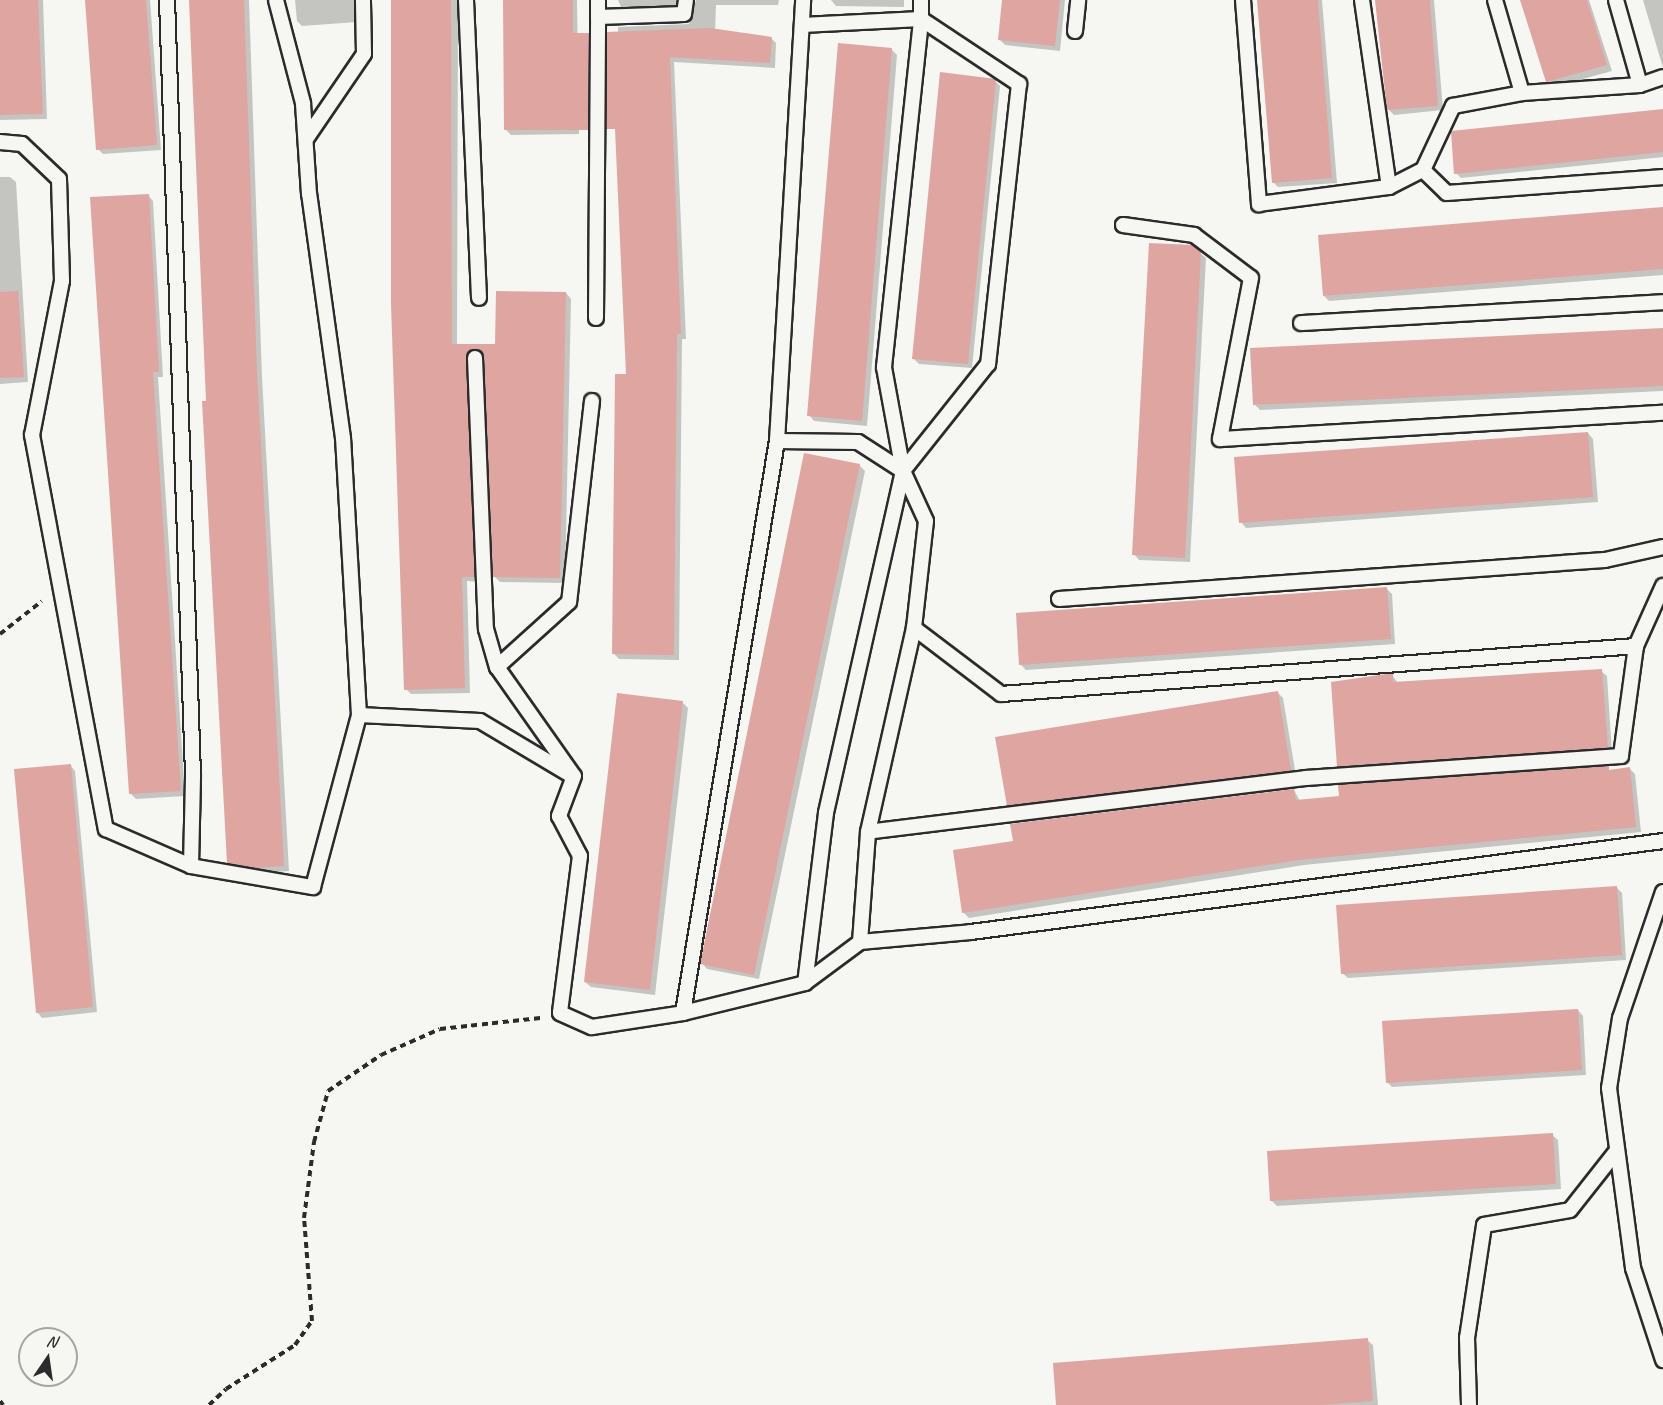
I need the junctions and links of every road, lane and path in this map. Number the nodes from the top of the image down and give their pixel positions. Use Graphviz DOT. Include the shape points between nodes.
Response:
graph roads {
  1 [pos="167,0"];
  2 [pos="276,0"];
  3 [pos="363,0"];
  4 [pos="466,0"];
  5 [pos="598,0"];
  6 [pos="686,0"];
  7 [pos="803,0"];
  8 [pos="921,0"];
  9 [pos="1078,0"];
  10 [pos="1243,0"];
  11 [pos="1362,0"];
  12 [pos="1495,0"];
  13 [pos="1616,0"];
  14 [pos="598,17"];
  15 [pos="921,19"];
  16 [pos="802,25"];
  17 [pos="1074,31"];
  18 [pos="1663,77"];
  19 [pos="1640,85"];
  20 [pos="1522,93"];
  21 [pos="306,139"];
  22 [pos="0,142"];
  23 [pos="1423,170"];
  24 [pos="1663,177"];
  25 [pos="1389,187"];
  26 [pos="1123,225"];
  27 [pos="479,298"];
  28 [pos="1663,302"];
  29 [pos="596,318"];
  30 [pos="1301,323"];
  31 [pos="475,358"];
  32 [pos="592,401"];
  33 [pos="1663,413"];
  34 [pos="777,441"];
  35 [pos="903,471"];
  36 [pos="1663,547"];
  37 [pos="1663,586"];
  38 [pos="60,587"];
  39 [pos="1059,599"];
  40 [pos="914,628"];
  41 [pos="0,634"];
  42 [pos="1636,646"];
  43 [pos="497,667"];
  44 [pos="359,715"];
  45 [pos="574,776"];
  46 [pos="868,832"];
  47 [pos="1663,842"];
  48 [pos="191,866"];
  49 [pos="1663,892"];
  50 [pos="860,942"];
  51 [pos="805,983"];
  52 [pos="560,1013"];
  53 [pos="683,1013"];
  54 [pos="1615,1153"];
  55 [pos="1663,1359"];
  56 [pos="0,1401"];
  57 [pos="3,1405"];
  58 [pos="209,1405"];
  59 [pos="1469,1405"];
  1 -- 48 [label="lane" via="193,775"];
  2 -- 21 [label="lane" via="303,103"];
  3 -- 21 [label="lane" via="364,54"];
  4 -- 27 [label="lane"];
  5 -- 14 [label="lane"];
  6 -- 14 [label="lane" via="684,14"];
  7 -- 16 [label="lane"];
  8 -- 15 [label="lane"];
  9 -- 17 [label="lane"];
  10 -- 25 [label="lane" via="1259,204"];
  11 -- 25 [label="lane"];
  12 -- 20 [label="lane"];
  13 -- 19 [label="lane"];
  14 -- 29 [label="lane"];
  15 -- 16 [label="lane"];
  15 -- 35 [label="lane" via="884,367"];
  15 -- 35 [label="lane" via="1019,84 988,364"];
  16 -- 34 [label="lane"];
  18 -- 19 [label="lane"];
  19 -- 20 [label="lane"];
  20 -- 23 [label="lane" via="1453,106"];
  21 -- 44 [label="lane" via="309,194 343,438"];
  22 -- 38 [label="lane" via="22,144 59,179 62,281 32,435"];
  23 -- 24 [label="lane" via="1447,194"];
  23 -- 25 [label="lane"];
  26 -- 33 [label="lane" via="1194,235 1251,278 1220,439"];
  28 -- 30 [label="lane"];
  31 -- 43 [label="lane" via="486,629"];
  32 -- 43 [label="lane" via="569,602"];
  34 -- 35 [label="lane" via="858,442"];
  34 -- 53 [label="lane"];
  35 -- 40 [label="lane" via="926,521"];
  35 -- 51 [label="lane" via="826,813"];
  36 -- 39 [label="lane" via="1605,560"];
  37 -- 42 [label="lane"];
  38 -- 41 [label="path"];
  38 -- 48 [label="lane" via="106,829"];
  40 -- 42 [label="lane" via="1001,694"];
  40 -- 46 [label="lane"];
  42 -- 46 [label="lane" via="1621,756 1306,778"];
  43 -- 45 [label="lane"];
  44 -- 45 [label="lane" via="480,721"];
  44 -- 48 [label="lane" via="313,887"];
  45 -- 52 [label="lane" via="560,816 580,856"];
  46 -- 50 [label="lane"];
  47 -- 50 [label="lane" via="971,933"];
  49 -- 54 [label="lane" via="1620,1018 1609,1088"];
  50 -- 51 [label="lane"];
  51 -- 53 [label="lane"];
  52 -- 53 [label="lane" via="592,1027"];
  52 -- 58 [label="path" via="440,1029 381,1055 328,1091 314,1142 304,1218 312,1321 295,1345 226,1389"];
  54 -- 55 [label="lane" via="1633,1268"];
  54 -- 59 [label="lane" via="1570,1210 1484,1225 1467,1338"];
  56 -- 57 [label="path"];
}
